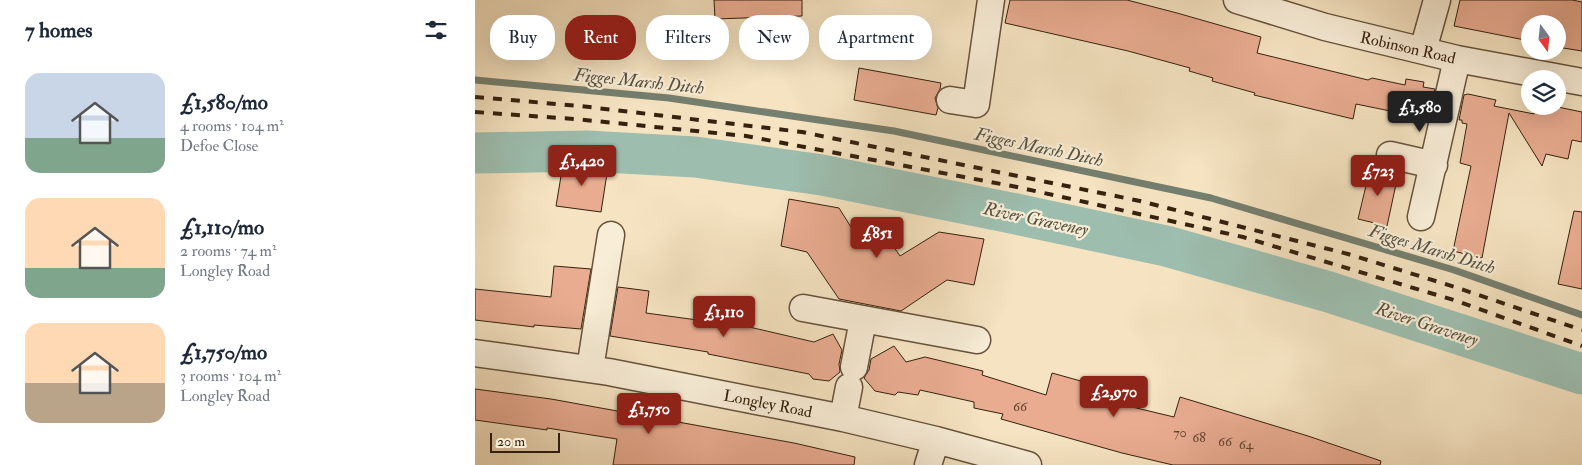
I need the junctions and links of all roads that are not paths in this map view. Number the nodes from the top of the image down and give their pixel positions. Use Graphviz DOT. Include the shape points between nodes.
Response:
graph roads {
  1 [pos="991,0"];
  2 [pos="1237,0"];
  3 [pos="1437,0"];
  4 [pos="1423,50"];
  5 [pos="1457,59"];
  6 [pos="1582,82"];
  7 [pos="950,100"];
  8 [pos="1390,155"];
  9 [pos="1434,165"];
  10 [pos="1421,217"];
  11 [pos="611,235"];
  12 [pos="803,308"];
  13 [pos="863,320"];
  14 [pos="977,340"];
  15 [pos="475,354"];
  16 [pos="590,368"];
  17 [pos="843,418"];
  18 [pos="936,440"];
  19 [pos="928,465"];
  20 [pos="1028,465"];
  1 -- 7 [label="street" via="976,104"];
  2 -- 4 [label="street, Robinson Road"];
  3 -- 4 [label="street"];
  4 -- 5 [label="street, Robinson Road"];
  5 -- 6 [label="street, Robinson Road"];
  5 -- 9 [label="street"];
  8 -- 9 [label="street"];
  9 -- 10 [label="street"];
  11 -- 16 [label="street"];
  12 -- 13 [label="street"];
  13 -- 14 [label="street"];
  13 -- 17 [label="street"];
  15 -- 16 [label="street, Longley Road"];
  16 -- 17 [label="street, Longley Road"];
  17 -- 18 [label="street, Longley Road"];
  18 -- 19 [label="street"];
  18 -- 20 [label="street, Longley Road"];
}
